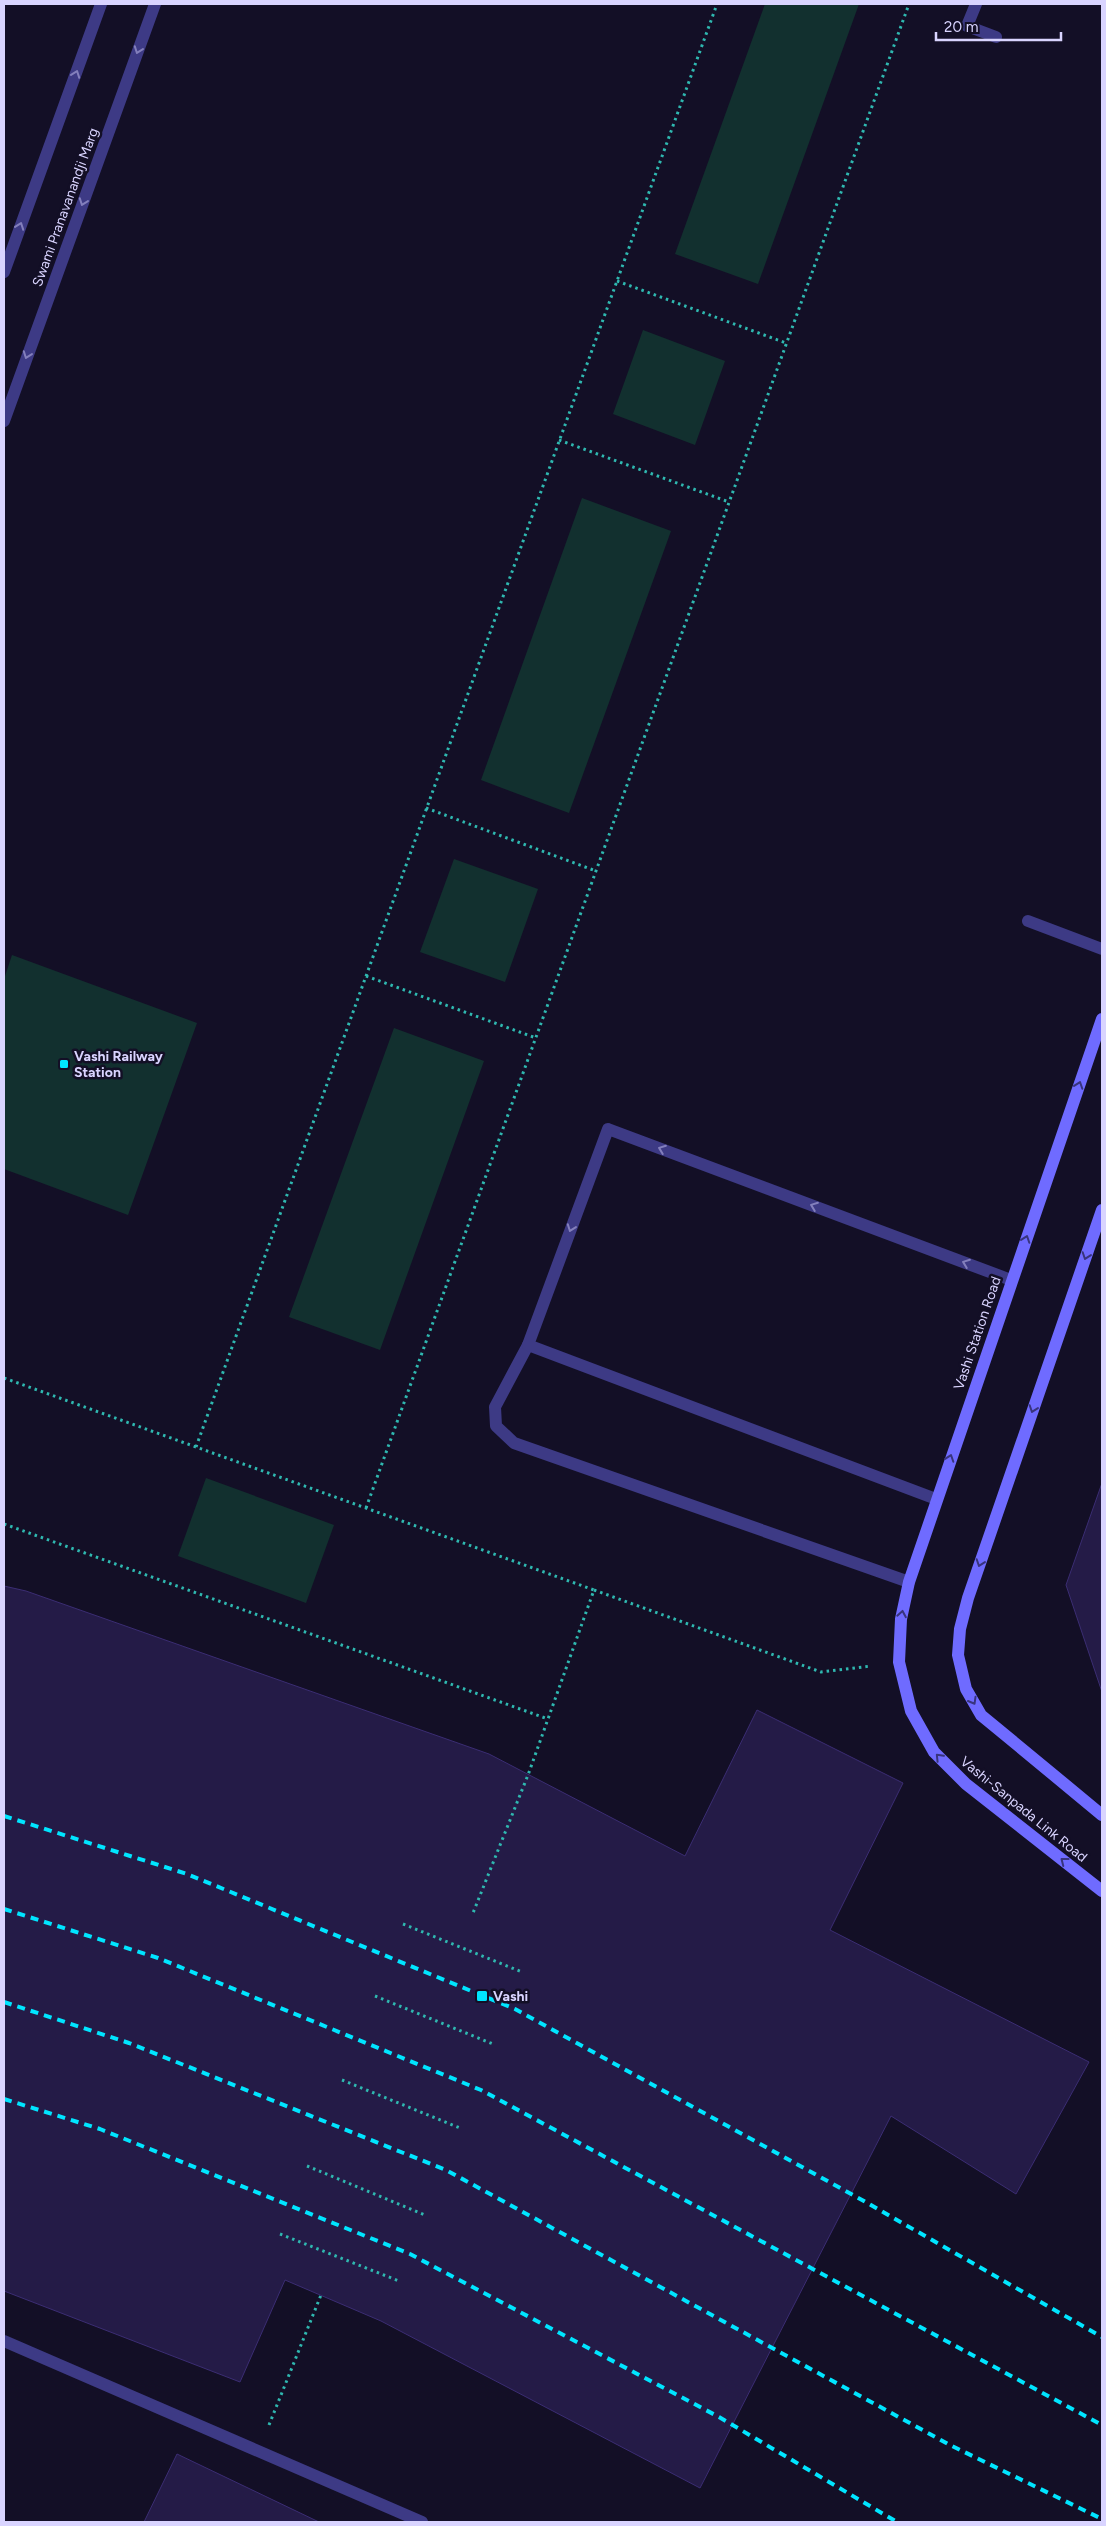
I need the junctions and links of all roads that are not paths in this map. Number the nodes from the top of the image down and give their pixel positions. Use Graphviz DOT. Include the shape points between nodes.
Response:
graph roads {
  1 [pos="101,4"];
  2 [pos="155,4"];
  3 [pos="976,4"];
  4 [pos="996,37"];
  5 [pos="8,244"];
  6 [pos="4,272"];
  7 [pos="4,421"];
  8 [pos="1028,921"];
  9 [pos="1102,949"];
  10 [pos="1102,1018"];
  11 [pos="1102,1210"];
  12 [pos="1012,1280"];
  13 [pos="528,1345"];
  14 [pos="936,1498"];
  15 [pos="909,1582"];
  16 [pos="900,1662"];
  17 [pos="1102,1815"];
  18 [pos="1102,1891"];
  19 [pos="4,2340"];
  20 [pos="422,2522"];
  5 -- 1 [label="street, one-way"];
  2 -- 7 [label="street, Swami Pranavanandji Marg, one-way"];
  3 -- 4 [label="street" via="967,26"];
  5 -- 6 [label="street"];
  8 -- 9 [label="street"];
  12 -- 10 [label="main road, Vashi Station Road, one-way"];
  11 -- 17 [label="main road, one-way" via="968,1598 960,1629 958,1655 966,1689 981,1715"];
  12 -- 13 [label="street, one-way" via="608,1129"];
  14 -- 12 [label="main road, Vashi Station Road, one-way"];
  13 -- 14 [label="street"];
  13 -- 15 [label="street" via="495,1407 496,1426 514,1443"];
  14 -- 15 [label="main road, Vashi Station Road"];
  16 -- 15 [label="main road, Vashi Station Road, one-way" via="901,1619"];
  18 -- 16 [label="main road, Vashi-Sanpada Link Road, one-way" via="966,1784 934,1752 911,1711"];
  19 -- 20 [label="street"];
}
